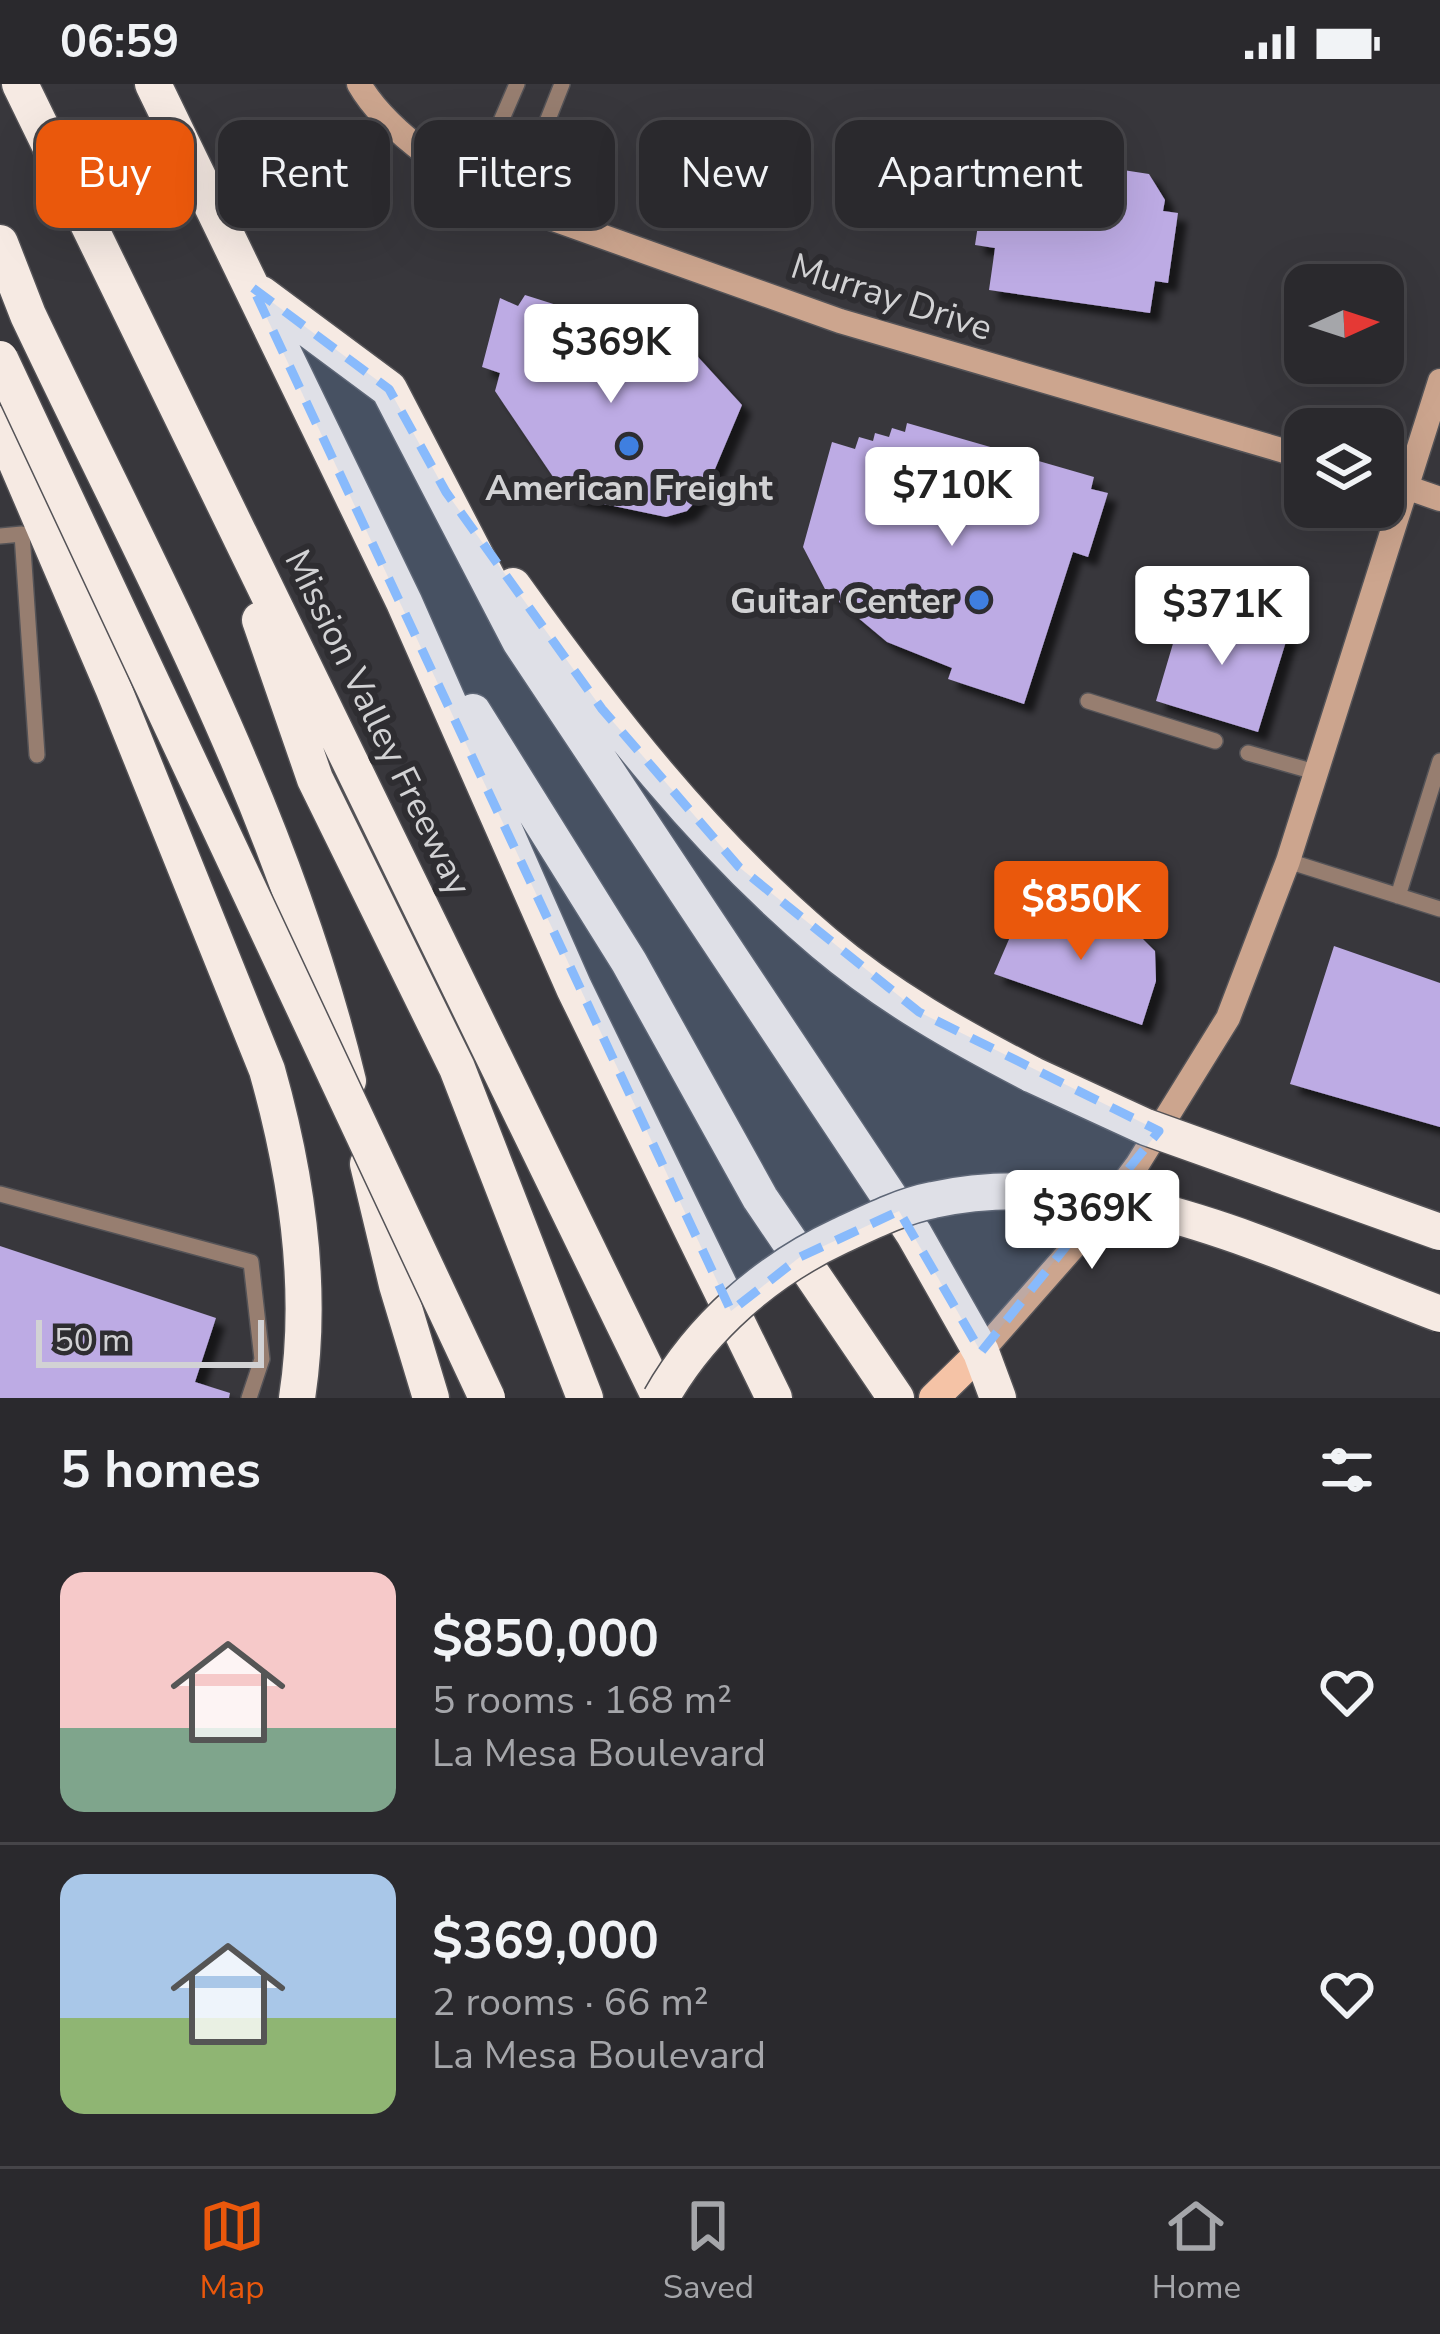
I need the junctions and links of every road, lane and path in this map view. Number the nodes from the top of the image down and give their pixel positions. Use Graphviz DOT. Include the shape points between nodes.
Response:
graph roads {
  1 [pos="20,84"];
  2 [pos="153,84"];
  3 [pos="359,84"];
  4 [pos="517,84"];
  5 [pos="562,84"];
  6 [pos="501,120"];
  7 [pos="548,120"];
  8 [pos="414,142"];
  9 [pos="579,228"];
  10 [pos="0,243"];
  11 [pos="253,288"];
  12 [pos="0,359"];
  13 [pos="1440,381"];
  14 [pos="0,424"];
  15 [pos="1284,451"];
  16 [pos="1404,460"];
  17 [pos="206,463"];
  18 [pos="1404,486"];
  19 [pos="446,492"];
  20 [pos="1440,499"];
  21 [pos="1381,528"];
  22 [pos="0,536"];
  23 [pos="404,602"];
  24 [pos="1088,701"];
  25 [pos="1215,741"];
  26 [pos="1248,753"];
  27 [pos="37,755"];
  28 [pos="1440,761"];
  29 [pos="1315,772"];
  30 [pos="1288,861"];
  31 [pos="1398,896"];
  32 [pos="1440,909"];
  33 [pos="0,1194"];
  34 [pos="1440,1232"];
  35 [pos="1440,1314"];
  36 [pos="981,1352"];
  37 [pos="249,1398"];
  38 [pos="297,1398"];
  39 [pos="431,1398"];
  40 [pos="487,1398"];
  41 [pos="585,1398"];
  42 [pos="660,1398"];
  43 [pos="774,1398"];
  44 [pos="896,1398"];
  45 [pos="934,1398"];
  46 [pos="998,1398"];
  1 -- 17 [label="highway, Mission Valley Freeway"];
  2 -- 11 [label="highway, Mission Valley Freeway"];
  3 -- 8 [label="main road, Murray Drive"];
  4 -- 6 [label="lane"];
  5 -- 7 [label="lane"];
  9 -- 15 [label="main road, Murray Drive" via="840,321"];
  10 -- 39 [label="highway" via="295,900"];
  11 -- 19 [label="highway" via="389,389"];
  11 -- 23 [label="highway, Mission Valley Freeway"];
  12 -- 40 [label="highway, bridge"];
  13 -- 16 [label="main road"];
  14 -- 38 [label="highway" via="267,1070 299,1220"];
  17 -- 41 [label="highway" via="315,779 457,1068"];
  17 -- 42 [label="highway, Mission Valley Freeway"];
  18 -- 20 [label="main road"];
  19 -- 34 [label="highway, bridge" via="686,811 865,975 953,1034 1146,1126"];
  19 -- 36 [label="highway" via="520,641 914,1234"];
  21 -- 29 [label="main road"];
  22 -- 27 [label="lane" via="22,534"];
  23 -- 43 [label="highway, Mission Valley Freeway" via="574,988"];
  23 -- 44 [label="highway" via="629,962 760,1198"];
  24 -- 25 [label="lane"];
  26 -- 29 [label="lane"];
  28 -- 31 [label="lane"];
  29 -- 30 [label="main road"];
  30 -- 31 [label="lane"];
  30 -- 36 [label="main road" via="1228,1018 1179,1102 1084,1234"];
  31 -- 32 [label="lane"];
  33 -- 37 [label="lane" via="251,1262 262,1359"];
  35 -- 42 [label="highway, bridge" via="1138,1204 1084,1193 973,1193 872,1222 765,1280 714,1327"];
  36 -- 45 [label="main road"];
  36 -- 46 [label="highway"];
}
